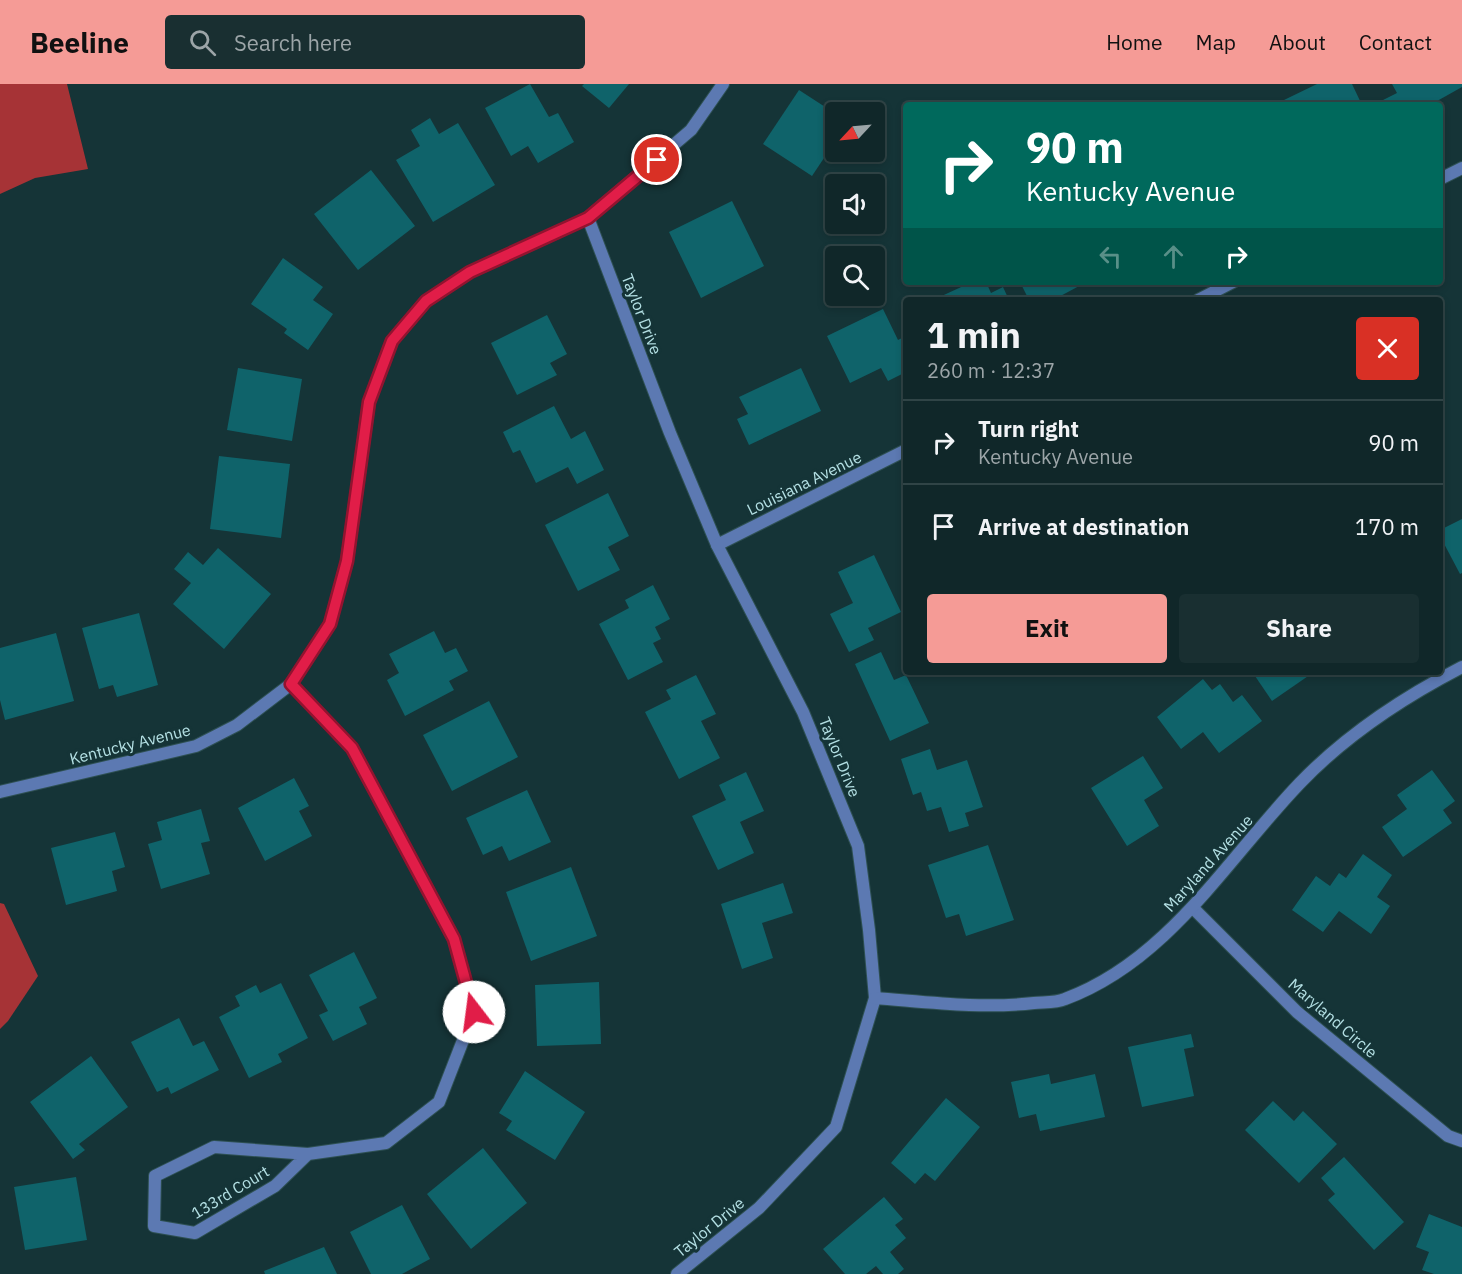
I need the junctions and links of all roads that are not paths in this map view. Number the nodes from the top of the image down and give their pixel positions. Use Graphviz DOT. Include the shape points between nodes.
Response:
graph roads {
  1 [pos="723,84"];
  2 [pos="1462,168"];
  3 [pos="1443,178"];
  4 [pos="588,218"];
  5 [pos="1227,285"];
  6 [pos="1204,297"];
  7 [pos="903,452"];
  8 [pos="717,545"];
  9 [pos="1462,667"];
  10 [pos="291,684"];
  11 [pos="0,792"];
  12 [pos="1193,908"];
  13 [pos="875,998"];
  14 [pos="1462,1141"];
  15 [pos="308,1154"];
  16 [pos="677,1274"];
  1 -- 4 [label="street, Kentucky Avenue" via="691,130"];
  2 -- 3 [label="street"];
  4 -- 8 [label="street, Taylor Drive"];
  4 -- 10 [label="street, Kentucky Avenue" via="470,272 426,301 392,341 369,402 347,561 330,624"];
  5 -- 6 [label="street"];
  7 -- 8 [label="street, Louisiana Avenue"];
  8 -- 13 [label="street, Taylor Drive" via="803,712 858,846"];
  9 -- 12 [label="street, Maryland Avenue" via="1413,693 1352,735 1300,783"];
  10 -- 11 [label="street, Kentucky Avenue" via="237,725 196,746"];
  10 -- 15 [label="street, 133rd Court" via="352,748 454,939 474,1012 439,1102 386,1143"];
  12 -- 13 [label="street, Maryland Avenue" via="1120,972 1063,1000 994,1008"];
  12 -- 14 [label="street, Maryland Circle" via="1297,1012 1448,1137"];
  13 -- 16 [label="street, Taylor Drive" via="836,1127 759,1208"];
  15 -- 15 [label="street, 133rd Court" via="214,1147 155,1176 153,1226 195,1233 275,1186"];
}
